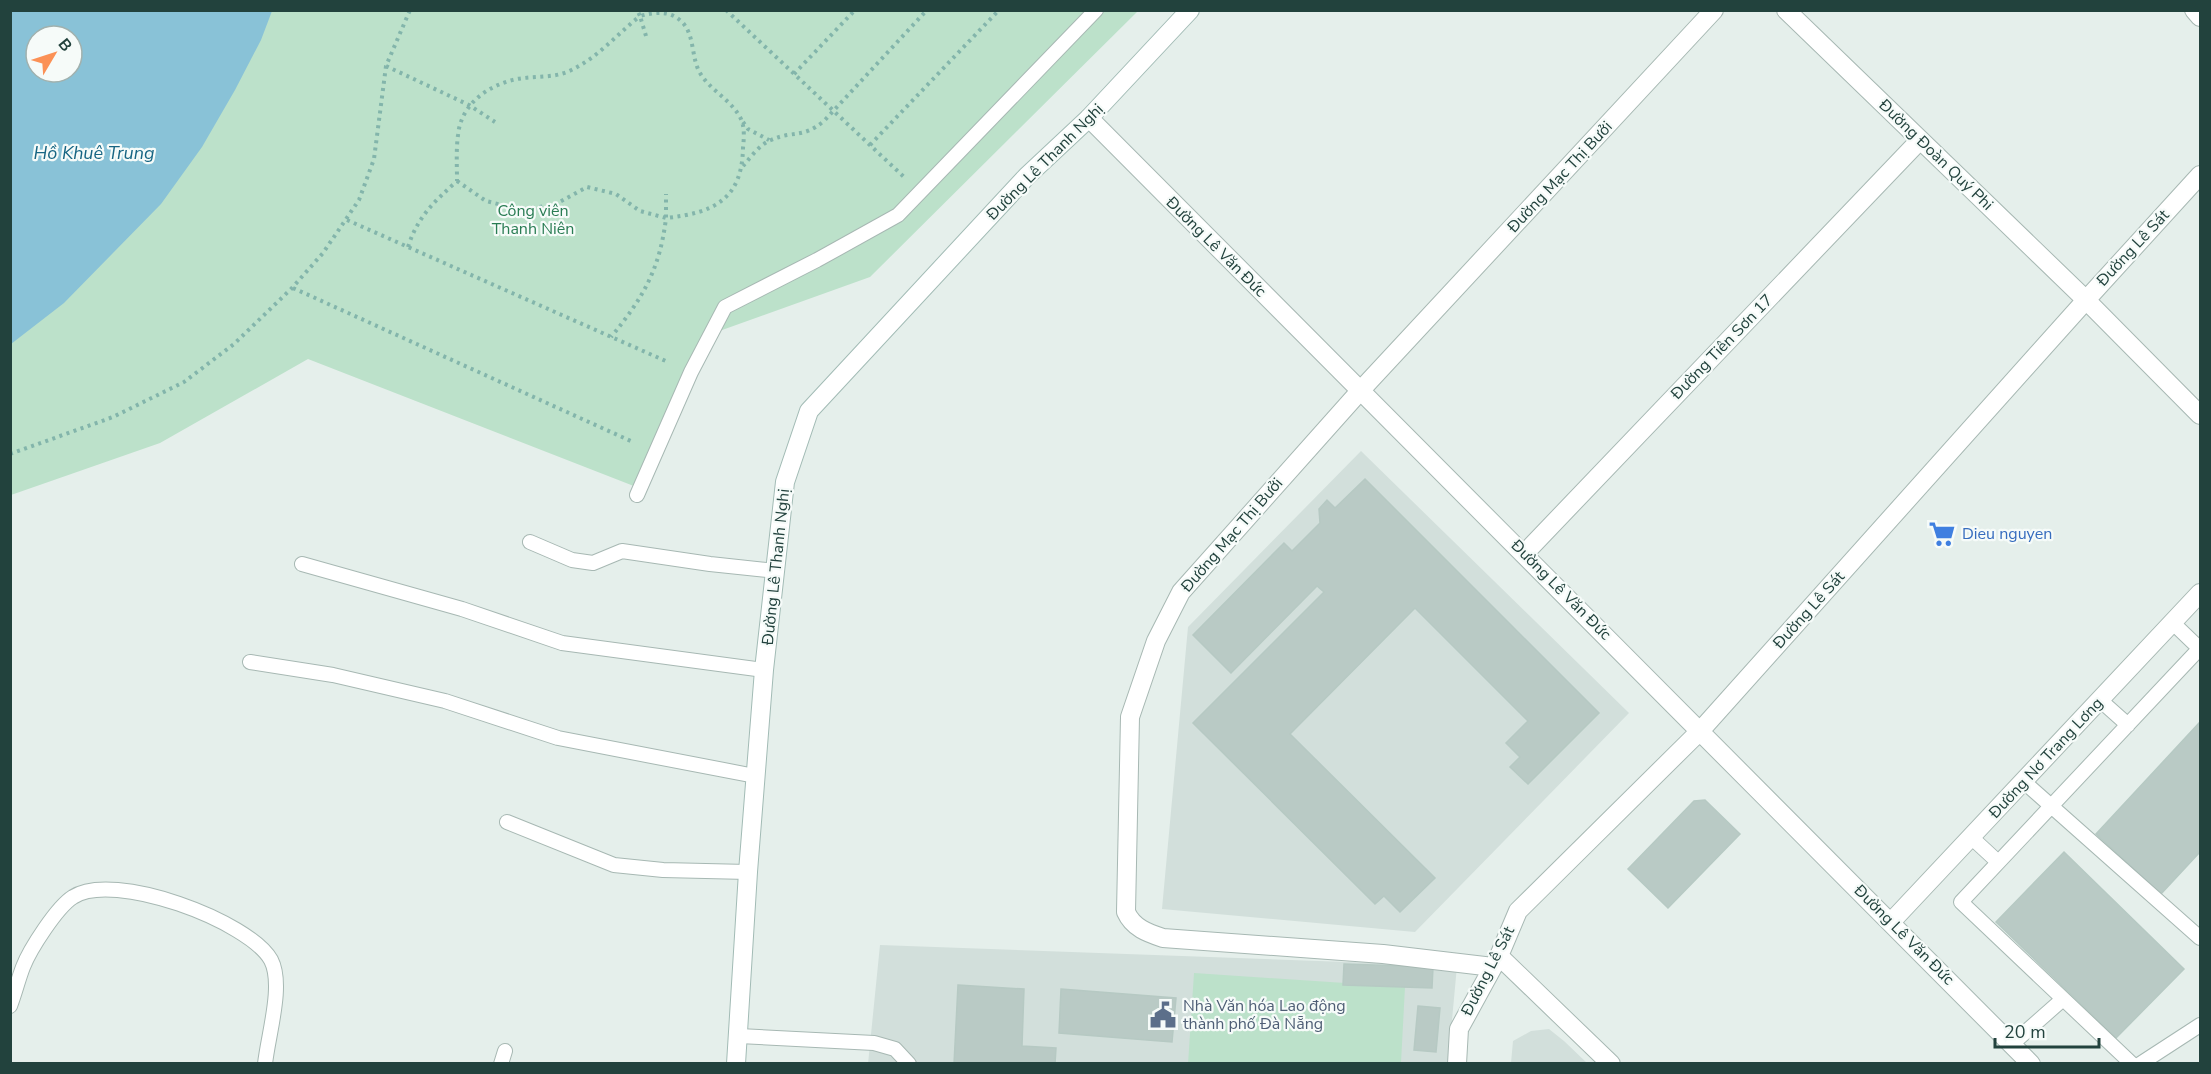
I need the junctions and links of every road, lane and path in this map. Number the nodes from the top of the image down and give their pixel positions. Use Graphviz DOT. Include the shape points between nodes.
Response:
graph roads {
  1 [pos="410,10"];
  2 [pos="637,10"];
  3 [pos="726,10"];
  4 [pos="855,10"];
  5 [pos="927,10"];
  6 [pos="999,10"];
  7 [pos="1096,10"];
  8 [pos="1190,10"];
  9 [pos="1714,10"];
  10 [pos="1786,10"];
  11 [pos="2194,10"];
  12 [pos="640,16"];
  13 [pos="2200,17"];
  14 [pos="646,36"];
  15 [pos="386,66"];
  16 [pos="794,74"];
  17 [pos="469,105"];
  18 [pos="833,111"];
  19 [pos="1089,118"];
  20 [pos="741,119"];
  21 [pos="495,123"];
  22 [pos="770,140"];
  23 [pos="1920,140"];
  24 [pos="870,145"];
  25 [pos="743,167"];
  26 [pos="2200,175"];
  27 [pos="457,181"];
  28 [pos="919,192"];
  29 [pos="666,194"];
  30 [pos="666,218"];
  31 [pos="346,220"];
  32 [pos="408,246"];
  33 [pos="292,288"];
  34 [pos="2086,300"];
  35 [pos="611,337"];
  36 [pos="691,372"];
  37 [pos="1360,391"];
  38 [pos="2200,415"];
  39 [pos="656,452"];
  40 [pos="10,454"];
  41 [pos="637,495"];
  42 [pos="530,542"];
  43 [pos="1524,554"];
  44 [pos="302,564"];
  45 [pos="776,571"];
  46 [pos="2200,593"];
  47 [pos="2173,623"];
  48 [pos="2200,649"];
  49 [pos="250,662"];
  50 [pos="764,670"];
  51 [pos="2100,700"];
  52 [pos="2128,725"];
  53 [pos="1701,730"];
  54 [pos="755,776"];
  55 [pos="2023,781"];
  56 [pos="2051,805"];
  57 [pos="507,822"];
  58 [pos="1971,837"];
  59 [pos="1998,862"];
  60 [pos="748,872"];
  61 [pos="1891,922"];
  62 [pos="2199,934"];
  63 [pos="1496,962"];
  64 [pos="2063,999"];
  65 [pos="10,1006"];
  66 [pos="2200,1025"];
  67 [pos="739,1036"];
  68 [pos="2012,1044"];
  69 [pos="266,1064"];
  70 [pos="736,1064"];
  71 [pos="909,1064"];
  72 [pos="1456,1064"];
  73 [pos="1611,1064"];
  74 [pos="2031,1064"];
  75 [pos="2132,1064"];
  76 [pos="2140,1064"];
  1 -- 15 [label="path"];
  2 -- 12 [label="path"];
  3 -- 16 [label="path"];
  4 -- 16 [label="path"];
  5 -- 18 [label="path"];
  6 -- 24 [label="path"];
  7 -- 28 [label="lane"];
  8 -- 19 [label="street, Đường Lê Thanh Nghị"];
  9 -- 37 [label="street, Đường Mạc Thị Bưởi"];
  10 -- 23 [label="street, Đường Đoàn Quý Phi"];
  11 -- 13 [label="street"];
  12 -- 14 [label="path"];
  12 -- 17 [label="path" via="598,55 581,65 564,73 502,83"];
  12 -- 20 [label="path" via="654,12 670,14 683,22 690,34 694,63 704,80"];
  15 -- 17 [label="path"];
  15 -- 31 [label="path" via="374,159 360,200"];
  16 -- 18 [label="path"];
  17 -- 21 [label="path"];
  17 -- 27 [label="path" via="458,133"];
  18 -- 22 [label="path" via="812,130"];
  18 -- 24 [label="path"];
  19 -- 37 [label="street, Đường Lê Văn Đức"];
  19 -- 45 [label="street, Đường Lê Thanh Nghị" via="1027,176 809,411 785,482"];
  20 -- 22 [label="path" via="748,129"];
  20 -- 25 [label="path"];
  22 -- 25 [label="path"];
  23 -- 34 [label="street, Đường Đoàn Quý Phi"];
  23 -- 43 [label="street, Đường Tiên Sơn 17"];
  24 -- 28 [label="path"];
  25 -- 30 [label="path" via="723,201 698,213"];
  26 -- 34 [label="street, Đường Lê Sát"];
  27 -- 30 [label="path" via="486,201 522,210 556,204 587,187 616,194 640,211"];
  27 -- 32 [label="path" via="428,208 414,228"];
  28 -- 36 [label="lane" via="898,214 725,307"];
  29 -- 30 [label="path"];
  30 -- 35 [label="path" via="657,265 631,313"];
  31 -- 32 [label="path"];
  31 -- 33 [label="path"];
  32 -- 35 [label="path"];
  33 -- 39 [label="path"];
  33 -- 40 [label="path" via="234,344 184,382 113,417"];
  34 -- 38 [label="street, Đường Đoàn Quý Phi"];
  34 -- 53 [label="street, Đường Lê Sát"];
  35 -- 36 [label="path"];
  36 -- 39 [label="lane"];
  37 -- 43 [label="street, Đường Lê Văn Đức"];
  37 -- 63 [label="street, Đường Mạc Thị Bưởi" via="1181,592 1156,641 1130,717 1126,912 1141,929 1163,938"];
  39 -- 41 [label="lane"];
  42 -- 45 [label="lane" via="572,560 593,562 622,551"];
  43 -- 53 [label="street, Đường Lê Văn Đức"];
  44 -- 50 [label="lane" via="462,609 562,643"];
  45 -- 50 [label="street, Đường Lê Thanh Nghị"];
  46 -- 47 [label="street, Đường Nơ Trang Lơng"];
  47 -- 48 [label="lane"];
  47 -- 51 [label="street, Đường Nơ Trang Lơng"];
  48 -- 52 [label="lane"];
  49 -- 54 [label="lane" via="333,675 445,701 558,738"];
  50 -- 54 [label="street, Đường Lê Thanh Nghị"];
  51 -- 52 [label="lane"];
  51 -- 55 [label="street, Đường Nơ Trang Lơng"];
  52 -- 56 [label="lane"];
  53 -- 61 [label="street, Đường Lê Văn Đức"];
  53 -- 63 [label="street, Đường Lê Sát" via="1518,911"];
  54 -- 60 [label="street, Đường Lê Thanh Nghị"];
  55 -- 56 [label="lane"];
  55 -- 58 [label="street, Đường Nơ Trang Lơng"];
  56 -- 59 [label="lane"];
  56 -- 62 [label="lane"];
  57 -- 60 [label="lane" via="614,865"];
  58 -- 59 [label="lane"];
  58 -- 61 [label="street, Đường Nơ Trang Lơng"];
  59 -- 64 [label="lane" via="1961,902"];
  60 -- 67 [label="street, Đường Lê Thanh Nghị"];
  61 -- 68 [label="street, Đường Lê Văn Đức"];
  63 -- 72 [label="street, Đường Lê Sát" via="1459,1029"];
  63 -- 73 [label="street"];
  64 -- 68 [label="lane"];
  64 -- 75 [label="lane"];
  65 -- 69 [label="lane" via="24,966 52,918 73,896 104,888 142,892 235,929 258,945 271,961 276,982 275,1005"];
  66 -- 76 [label="lane"];
  67 -- 70 [label="street, Đường Lê Thanh Nghị"];
  67 -- 71 [label="lane" via="874,1043 895,1049"];
  68 -- 74 [label="street, Đường Lê Văn Đức"];
}
